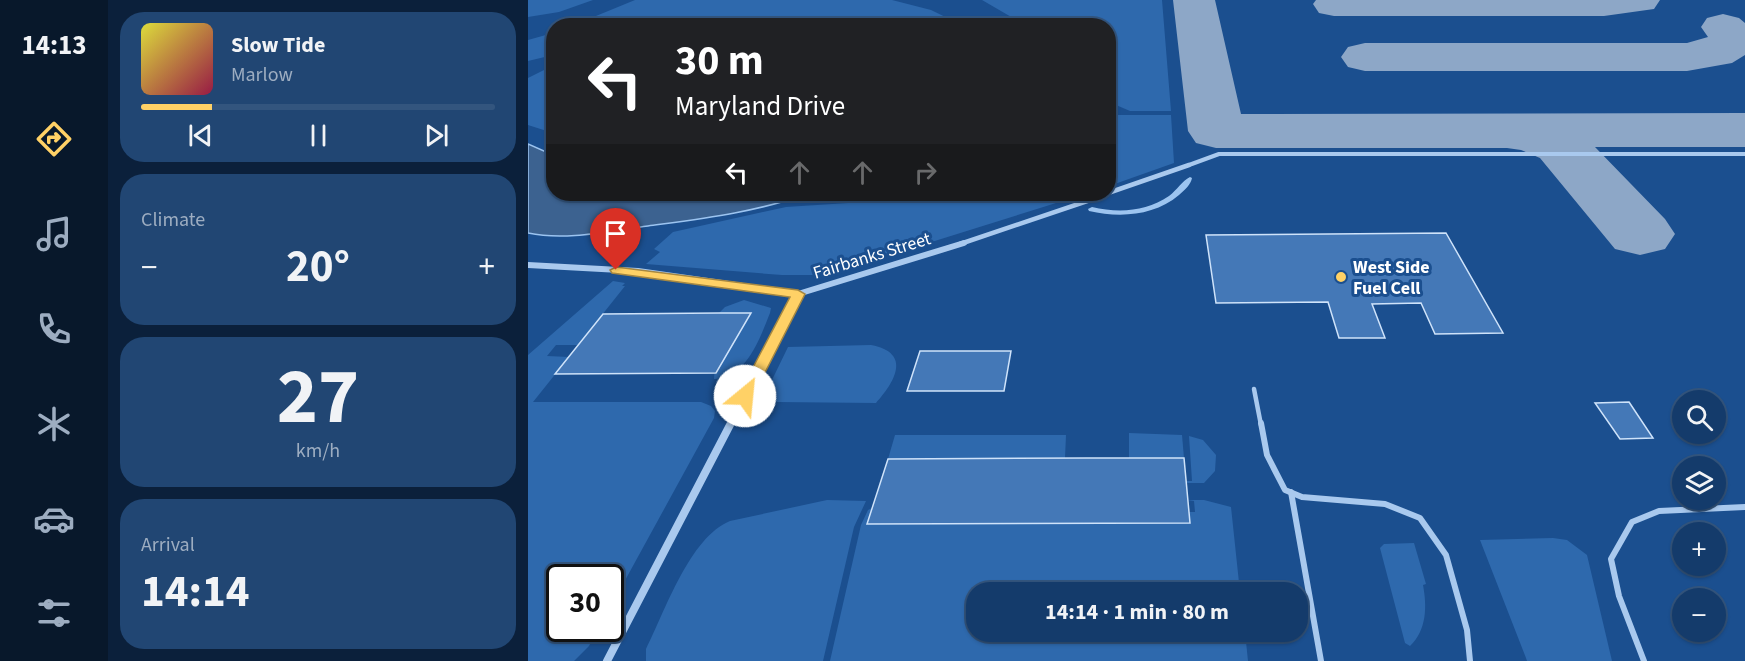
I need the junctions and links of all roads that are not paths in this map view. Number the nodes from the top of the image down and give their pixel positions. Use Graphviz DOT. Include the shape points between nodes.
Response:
graph roads {
  1 [pos="1745,154"];
  2 [pos="1189,165"];
  3 [pos="1116,190"];
  4 [pos="1085,201"];
  5 [pos="528,265"];
  6 [pos="798,294"];
  7 [pos="1254,389"];
  8 [pos="1291,492"];
  9 [pos="1745,507"];
  10 [pos="607,661"];
  11 [pos="1321,661"];
  12 [pos="1470,661"];
  13 [pos="1644,661"];
  1 -- 2 [label="lane" via="1219,154"];
  2 -- 3 [label="street, Fairbanks Street"];
  4 -- 6 [label="street, Fairbanks Street" via="916,259"];
  5 -- 6 [label="street" via="638,272"];
  6 -- 10 [label="street, Fairbanks Street"];
  7 -- 8 [label="lane" via="1267,455 1286,490"];
  8 -- 11 [label="lane"];
  8 -- 12 [label="lane" via="1302,497 1384,504 1420,518 1446,555 1467,630"];
  9 -- 13 [label="lane" via="1659,511 1632,522 1611,559 1619,596"];
}
